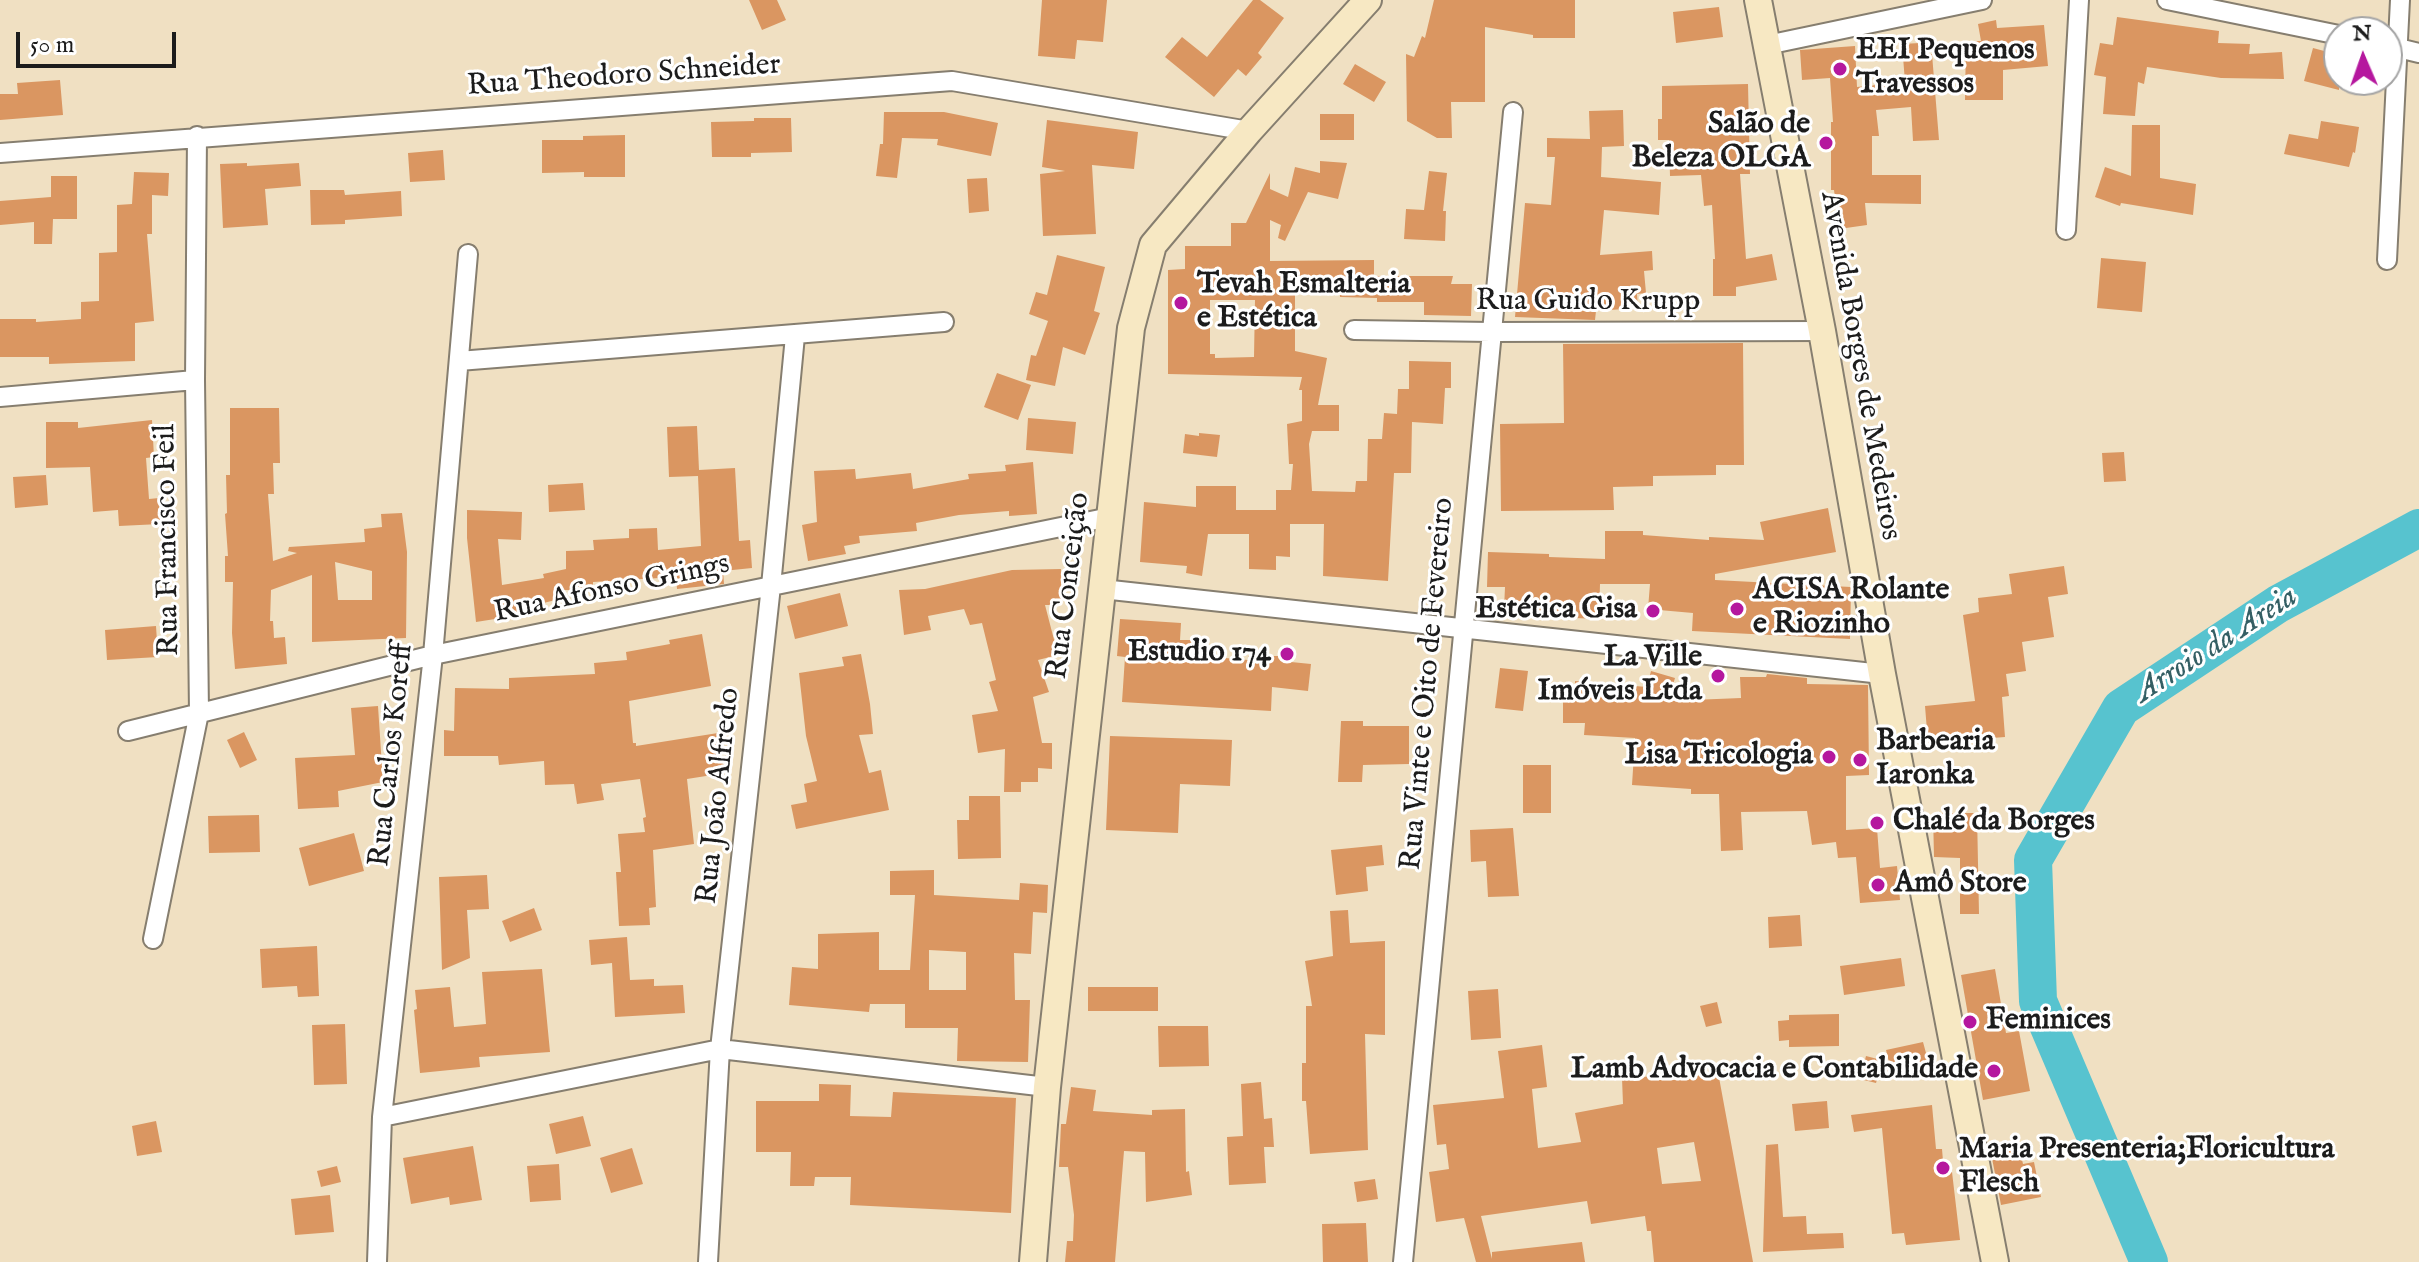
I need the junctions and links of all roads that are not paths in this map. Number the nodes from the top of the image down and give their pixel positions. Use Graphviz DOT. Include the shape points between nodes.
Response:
graph roads {
  1 [pos="1368,0"];
  2 [pos="1758,0"];
  3 [pos="1982,0"];
  4 [pos="2079,0"];
  5 [pos="2167,0"];
  6 [pos="2323,32"];
  7 [pos="1767,45"];
  8 [pos="2391,96"];
  9 [pos="1513,112"];
  10 [pos="1249,131"];
  11 [pos="197,136"];
  12 [pos="0,153"];
  13 [pos="2066,230"];
  14 [pos="468,254"];
  15 [pos="2387,260"];
  16 [pos="944,322"];
  17 [pos="1354,330"];
  18 [pos="1822,331"];
  19 [pos="1491,332"];
  20 [pos="795,336"];
  21 [pos="459,361"];
  22 [pos="195,380"];
  23 [pos="0,397"];
  24 [pos="1110,517"];
  25 [pos="771,586"];
  26 [pos="1102,589"];
  27 [pos="1462,629"];
  28 [pos="433,655"];
  29 [pos="1882,674"];
  30 [pos="199,713"];
  31 [pos="128,731"];
  32 [pos="153,939"];
  33 [pos="720,1049"];
  34 [pos="1047,1087"];
  35 [pos="382,1117"];
  36 [pos="377,1262"];
  37 [pos="708,1262"];
  38 [pos="1033,1262"];
  39 [pos="1403,1262"];
  40 [pos="1995,1262"];
  1 -- 10 [label="main road, Rua Conceição"];
  2 -- 7 [label="main road, Avenida Borges de Medeiros"];
  3 -- 7 [label="street"];
  4 -- 13 [label="street"];
  5 -- 6 [label="street"];
  7 -- 18 [label="main road, Avenida Borges de Medeiros"];
  8 -- 15 [label="street"];
  9 -- 19 [label="street, Rua Vinte e Oito de Fevereiro"];
  10 -- 11 [label="street, Rua Theodoro Schneider" via="952,81"];
  10 -- 24 [label="main road, Rua Conceição" via="1153,245 1131,328"];
  11 -- 12 [label="street, Rua Theodoro Schneider"];
  11 -- 22 [label="street, Rua Francisco Feil"];
  14 -- 21 [label="street, Rua Carlos Koreff"];
  16 -- 20 [label="street"];
  17 -- 19 [label="street, Rua Guido Krupp"];
  18 -- 19 [label="street, Rua Guido Krupp"];
  18 -- 29 [label="main road, Avenida Borges de Medeiros"];
  19 -- 27 [label="street, Rua Vinte e Oito de Fevereiro"];
  20 -- 21 [label="street"];
  20 -- 25 [label="street, Rua João Alfredo"];
  21 -- 28 [label="street, Rua Carlos Koreff"];
  22 -- 23 [label="street"];
  22 -- 30 [label="street, Rua Francisco Feil"];
  24 -- 25 [label="street, Rua Afonso Grings"];
  24 -- 26 [label="main road, Rua Conceição"];
  25 -- 28 [label="street, Rua Afonso Grings"];
  25 -- 33 [label="street, Rua João Alfredo"];
  26 -- 27 [label="street"];
  26 -- 34 [label="main road, Rua Conceição"];
  27 -- 29 [label="street"];
  27 -- 39 [label="street, Rua Vinte e Oito de Fevereiro"];
  28 -- 30 [label="street, Rua Afonso Grings"];
  28 -- 35 [label="street, Rua Carlos Koreff"];
  29 -- 40 [label="main road, Avenida Borges de Medeiros"];
  30 -- 31 [label="street, Rua Afonso Grings"];
  30 -- 32 [label="street, Rua Francisco Feil"];
  33 -- 34 [label="street"];
  33 -- 35 [label="street"];
  33 -- 37 [label="street, Rua João Alfredo"];
  34 -- 38 [label="main road, Rua Conceição"];
  35 -- 36 [label="street, Rua Carlos Koreff"];
}
